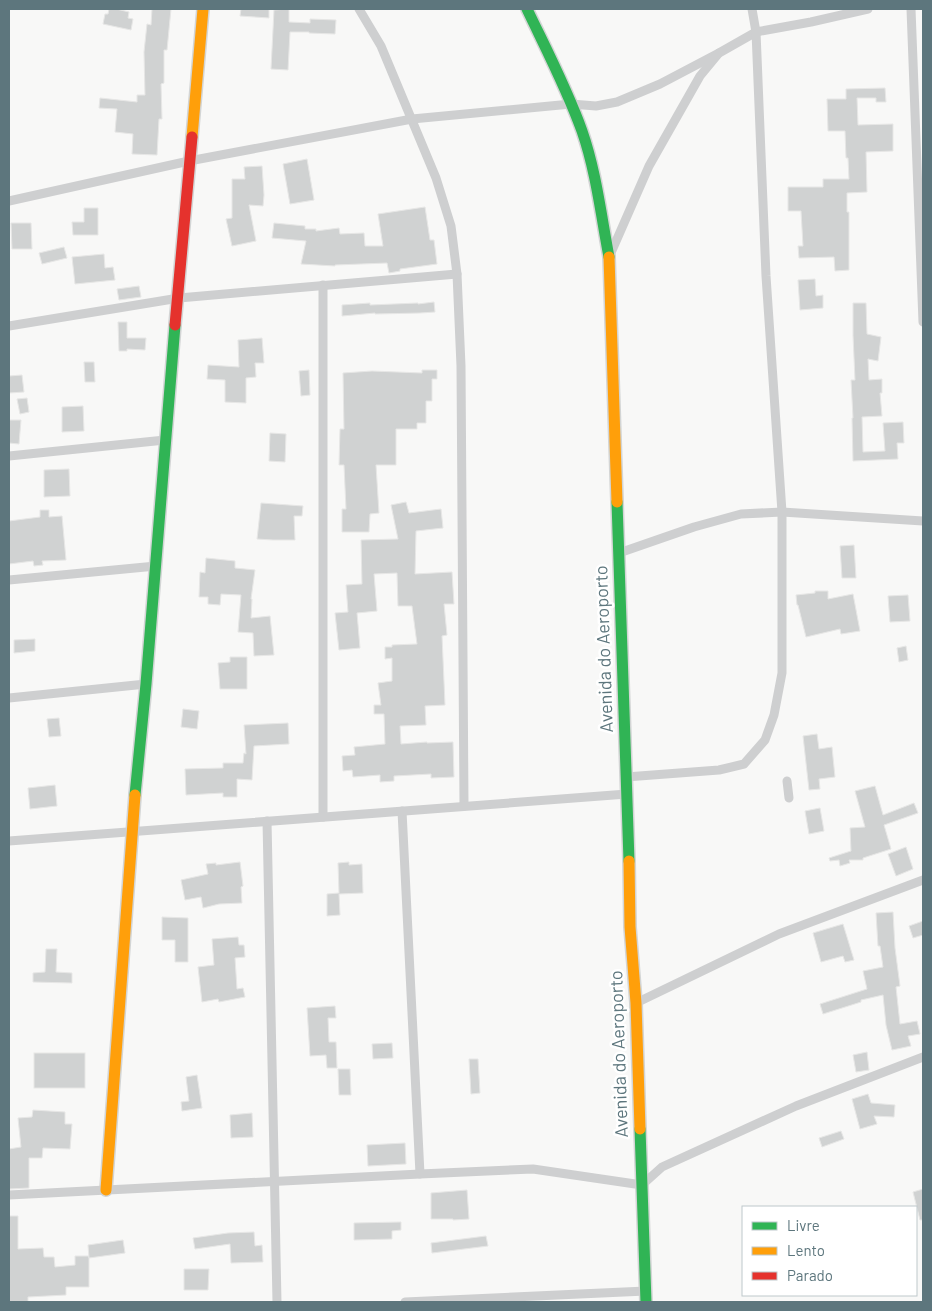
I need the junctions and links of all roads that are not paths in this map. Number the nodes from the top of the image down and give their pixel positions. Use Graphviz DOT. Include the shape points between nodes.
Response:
graph roads {
  1 [pos="203,9"];
  2 [pos="359,9"];
  3 [pos="527,9"];
  4 [pos="752,9"];
  5 [pos="868,9"];
  6 [pos="911,9"];
  7 [pos="756,32"];
  8 [pos="719,53"];
  9 [pos="571,104"];
  10 [pos="412,119"];
  11 [pos="189,161"];
  12 [pos="9,201"];
  13 [pos="608,258"];
  14 [pos="457,274"];
  15 [pos="324,285"];
  16 [pos="178,298"];
  17 [pos="923,322"];
  18 [pos="9,326"];
  19 [pos="165,440"];
  20 [pos="9,456"];
  21 [pos="782,512"];
  22 [pos="923,521"];
  23 [pos="618,553"];
  24 [pos="156,566"];
  25 [pos="9,580"];
  26 [pos="146,684"];
  27 [pos="9,698"];
  28 [pos="626,777"];
  29 [pos="787,781"];
  30 [pos="627,794"];
  31 [pos="789,798"];
  32 [pos="464,806"];
  33 [pos="402,811"];
  34 [pos="323,817"];
  35 [pos="267,821"];
  36 [pos="132,831"];
  37 [pos="9,840"];
  38 [pos="923,880"];
  39 [pos="636,1003"];
  40 [pos="923,1057"];
  41 [pos="420,1174"];
  42 [pos="275,1181"];
  43 [pos="642,1185"];
  44 [pos="106,1190"];
  45 [pos="9,1195"];
  46 [pos="646,1297"];
  47 [pos="277,1302"];
  48 [pos="405,1302"];
  1 -- 11 [label="main road"];
  2 -- 10 [label="street" via="380,46"];
  3 -- 9 [label="main road, Avenida do Aeroporto"];
  4 -- 7 [label="street"];
  5 -- 7 [label="street"];
  6 -- 17 [label="street"];
  7 -- 8 [label="street"];
  7 -- 21 [label="street" via="766,276"];
  8 -- 9 [label="street" via="618,102 596,106"];
  8 -- 13 [label="street" via="700,76 649,166"];
  9 -- 10 [label="street"];
  9 -- 13 [label="main road, Avenida do Aeroporto" via="590,161"];
  10 -- 11 [label="street"];
  10 -- 14 [label="street" via="436,178 450,226"];
  11 -- 12 [label="street"];
  11 -- 16 [label="main road"];
  13 -- 23 [label="main road, Avenida do Aeroporto"];
  14 -- 15 [label="street"];
  14 -- 32 [label="street"];
  15 -- 16 [label="street"];
  15 -- 34 [label="street"];
  16 -- 18 [label="street"];
  16 -- 19 [label="main road"];
  19 -- 20 [label="street"];
  19 -- 24 [label="main road"];
  21 -- 22 [label="street"];
  21 -- 23 [label="street" via="741,514"];
  21 -- 28 [label="street" via="782,673 774,715 765,740 744,764 719,770"];
  23 -- 28 [label="main road, Avenida do Aeroporto"];
  24 -- 25 [label="street"];
  24 -- 26 [label="main road"];
  26 -- 27 [label="street"];
  26 -- 36 [label="main road"];
  28 -- 30 [label="main road, Avenida do Aeroporto"];
  29 -- 31 [label="street"];
  30 -- 32 [label="street"];
  30 -- 39 [label="main road, Avenida do Aeroporto" via="630,927"];
  32 -- 33 [label="street"];
  33 -- 34 [label="street"];
  33 -- 41 [label="street"];
  34 -- 35 [label="street"];
  35 -- 36 [label="street"];
  35 -- 42 [label="street"];
  36 -- 37 [label="street"];
  36 -- 44 [label="main road"];
  38 -- 39 [label="street" via="780,934"];
  39 -- 43 [label="main road, Avenida do Aeroporto"];
  40 -- 43 [label="street" via="796,1106 662,1167"];
  41 -- 42 [label="street"];
  41 -- 43 [label="street" via="533,1169"];
  42 -- 44 [label="street"];
  42 -- 47 [label="street"];
  43 -- 46 [label="main road, Avenida do Aeroporto"];
  44 -- 45 [label="street"];
  46 -- 48 [label="street"];
}
